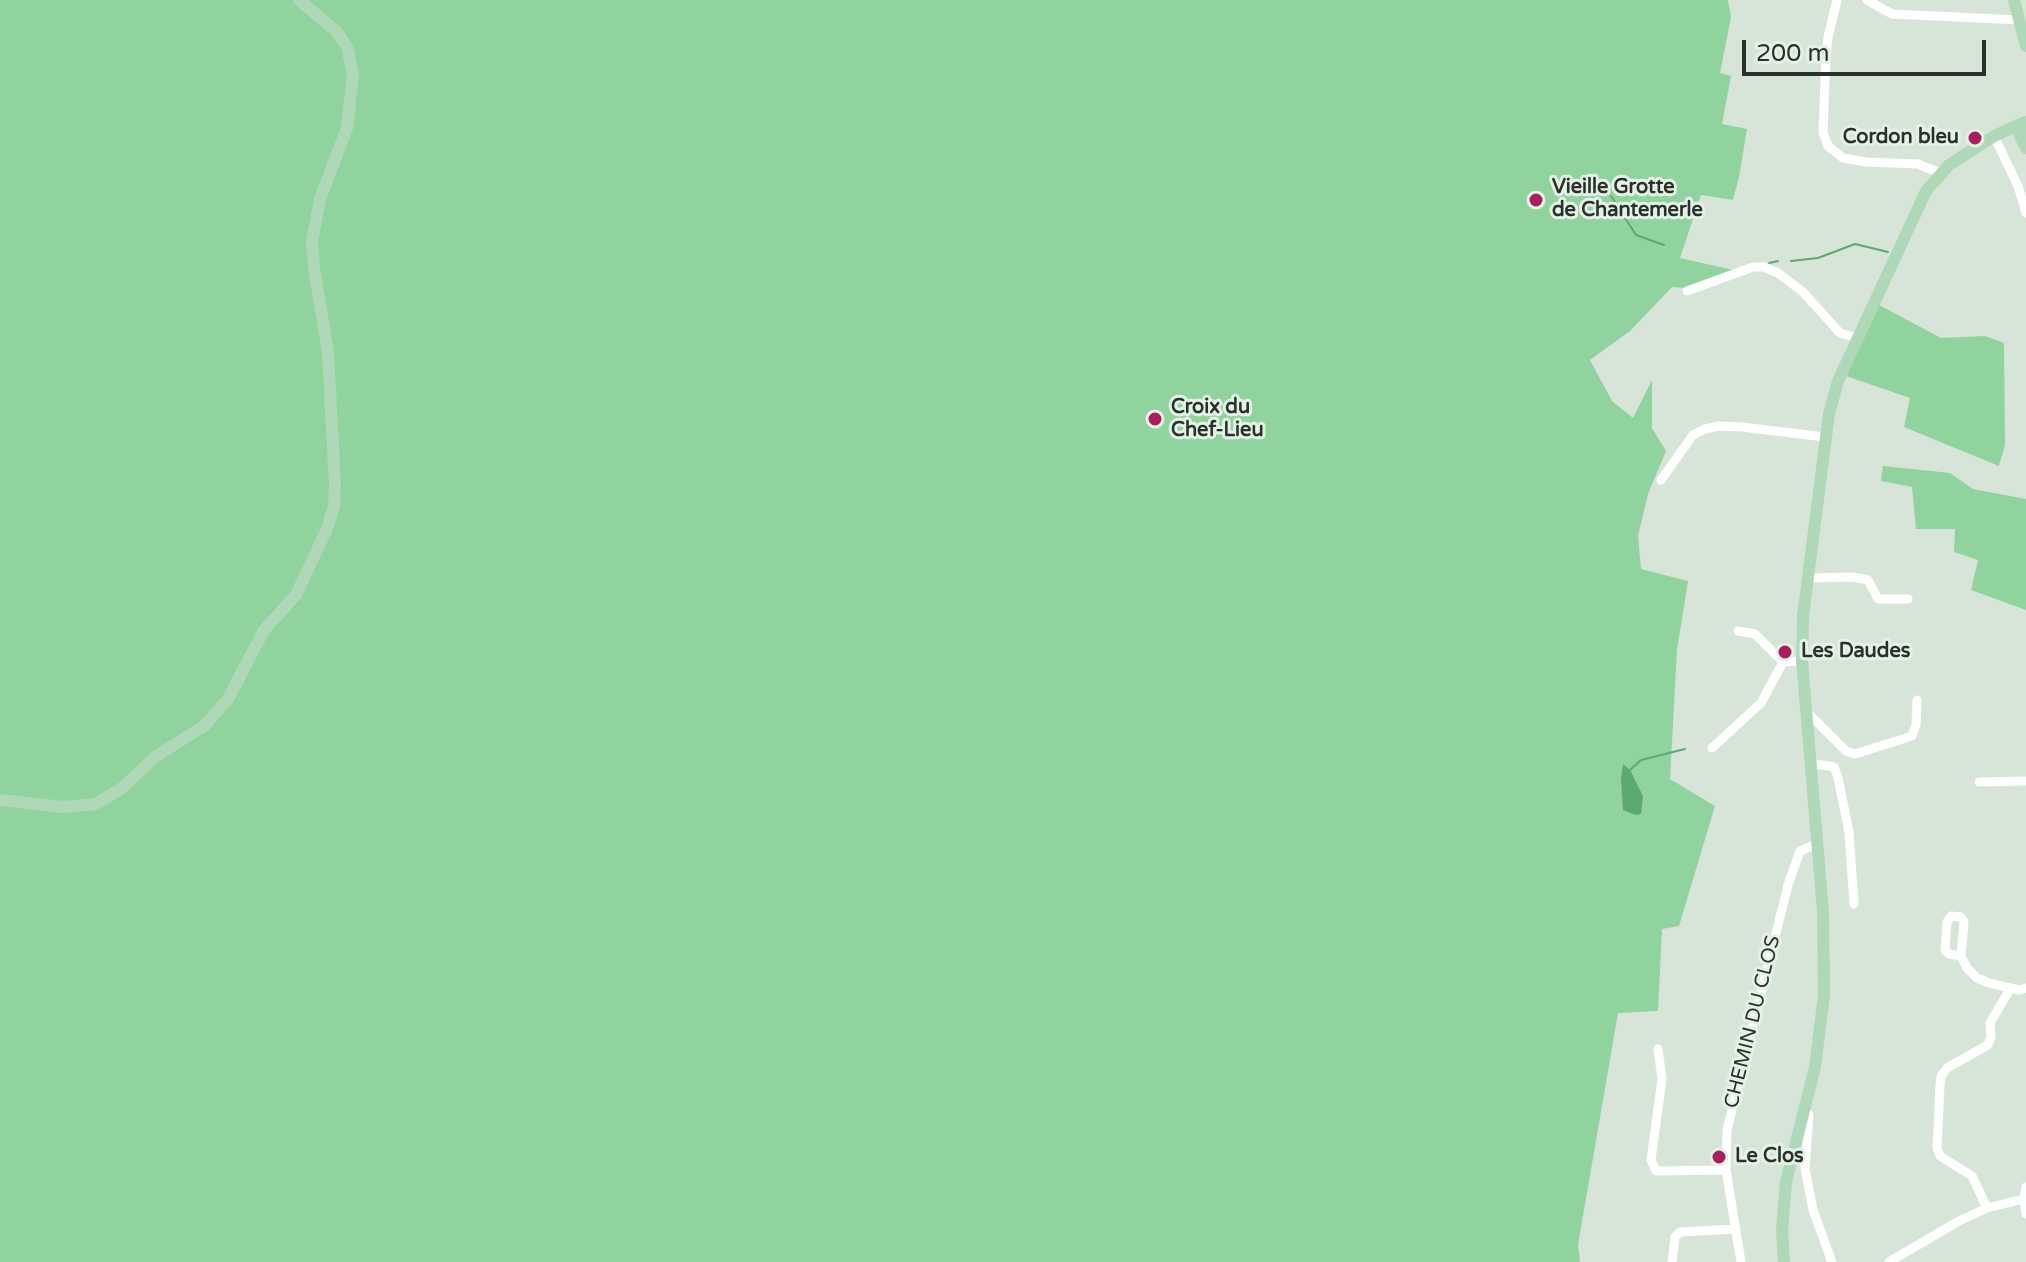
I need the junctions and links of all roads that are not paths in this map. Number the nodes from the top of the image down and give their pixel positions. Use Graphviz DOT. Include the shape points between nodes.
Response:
graph roads {
  1 [pos="299,0"];
  2 [pos="1837,0"];
  3 [pos="1867,0"];
  4 [pos="2014,0"];
  5 [pos="2020,20"];
  6 [pos="2026,46"];
  7 [pos="2026,122"];
  8 [pos="1994,136"];
  9 [pos="2024,146"];
  10 [pos="1940,173"];
  11 [pos="2026,213"];
  12 [pos="1687,291"];
  13 [pos="1857,338"];
  14 [pos="1825,437"];
  15 [pos="1661,480"];
  16 [pos="1808,578"];
  17 [pos="1908,599"];
  18 [pos="1738,631"];
  19 [pos="1802,661"];
  20 [pos="1783,662"];
  21 [pos="1917,700"];
  22 [pos="1805,710"];
  23 [pos="1712,748"];
  24 [pos="1809,763"];
  25 [pos="2026,781"];
  26 [pos="1979,782"];
  27 [pos="0,800"];
  28 [pos="1817,844"];
  29 [pos="1854,904"];
  30 [pos="1961,956"];
  31 [pos="2026,988"];
  32 [pos="2010,989"];
  33 [pos="1658,1049"];
  34 [pos="1804,1110"];
  35 [pos="1726,1170"];
  36 [pos="2026,1187"];
  37 [pos="2024,1199"];
  38 [pos="1987,1208"];
  39 [pos="2026,1214"];
  40 [pos="1736,1229"];
  41 [pos="1672,1262"];
  42 [pos="1741,1262"];
  43 [pos="1784,1262"];
  44 [pos="1832,1262"];
  45 [pos="1889,1262"];
  1 -- 27 [label="main road" via="347,47 353,74 347,128 320,199 312,242 328,352 335,486 327,529 296,595 264,630 228,699 204,726 95,804 63,807"];
  2 -- 10 [label="street" via="1826,57 1823,132 1828,146 1843,158 1918,164"];
  3 -- 5 [label="street" via="1892,14"];
  4 -- 5 [label="main road"];
  5 -- 6 [label="main road"];
  7 -- 8 [label="main road"];
  7 -- 9 [label="main road" via="2020,132"];
  8 -- 9 [label="main road"];
  8 -- 10 [label="main road"];
  8 -- 11 [label="street"];
  10 -- 13 [label="main road" via="1918,206"];
  12 -- 13 [label="street" via="1764,267 1803,292 1831,327"];
  13 -- 14 [label="main road" via="1833,396"];
  14 -- 15 [label="street" via="1742,427 1705,429 1693,435"];
  14 -- 16 [label="main road"];
  16 -- 17 [label="street" via="1868,580 1878,599"];
  16 -- 19 [label="main road"];
  18 -- 20 [label="street" via="1755,634"];
  19 -- 20 [label="street"];
  19 -- 22 [label="main road"];
  20 -- 23 [label="street" via="1761,703"];
  21 -- 22 [label="street" via="1912,736 1855,754"];
  22 -- 24 [label="main road"];
  24 -- 28 [label="main road"];
  24 -- 29 [label="street" via="1834,767 1838,778 1849,832"];
  25 -- 26 [label="street"];
  28 -- 34 [label="main road" via="1824,995"];
  28 -- 35 [label="street, CHEMIN DU CLOS" via="1800,851 1788,885 1727,1130"];
  30 -- 32 [label="street" via="1977,978"];
  31 -- 32 [label="street"];
  32 -- 38 [label="street" via="1990,1023 1988,1045 1947,1068 1940,1085 1940,1156 1972,1176"];
  33 -- 35 [label="street" via="1662,1079 1651,1160 1656,1171"];
  34 -- 43 [label="main road" via="1786,1182"];
  34 -- 44 [label="street" via="1809,1115 1805,1168"];
  35 -- 40 [label="street, CHEMIN DU CLOS"];
  36 -- 37 [label="street"];
  37 -- 38 [label="street"];
  37 -- 39 [label="street"];
  38 -- 45 [label="street"];
  40 -- 41 [label="street" via="1680,1232"];
  40 -- 42 [label="street, CHEMIN DU CLOS"];
}
